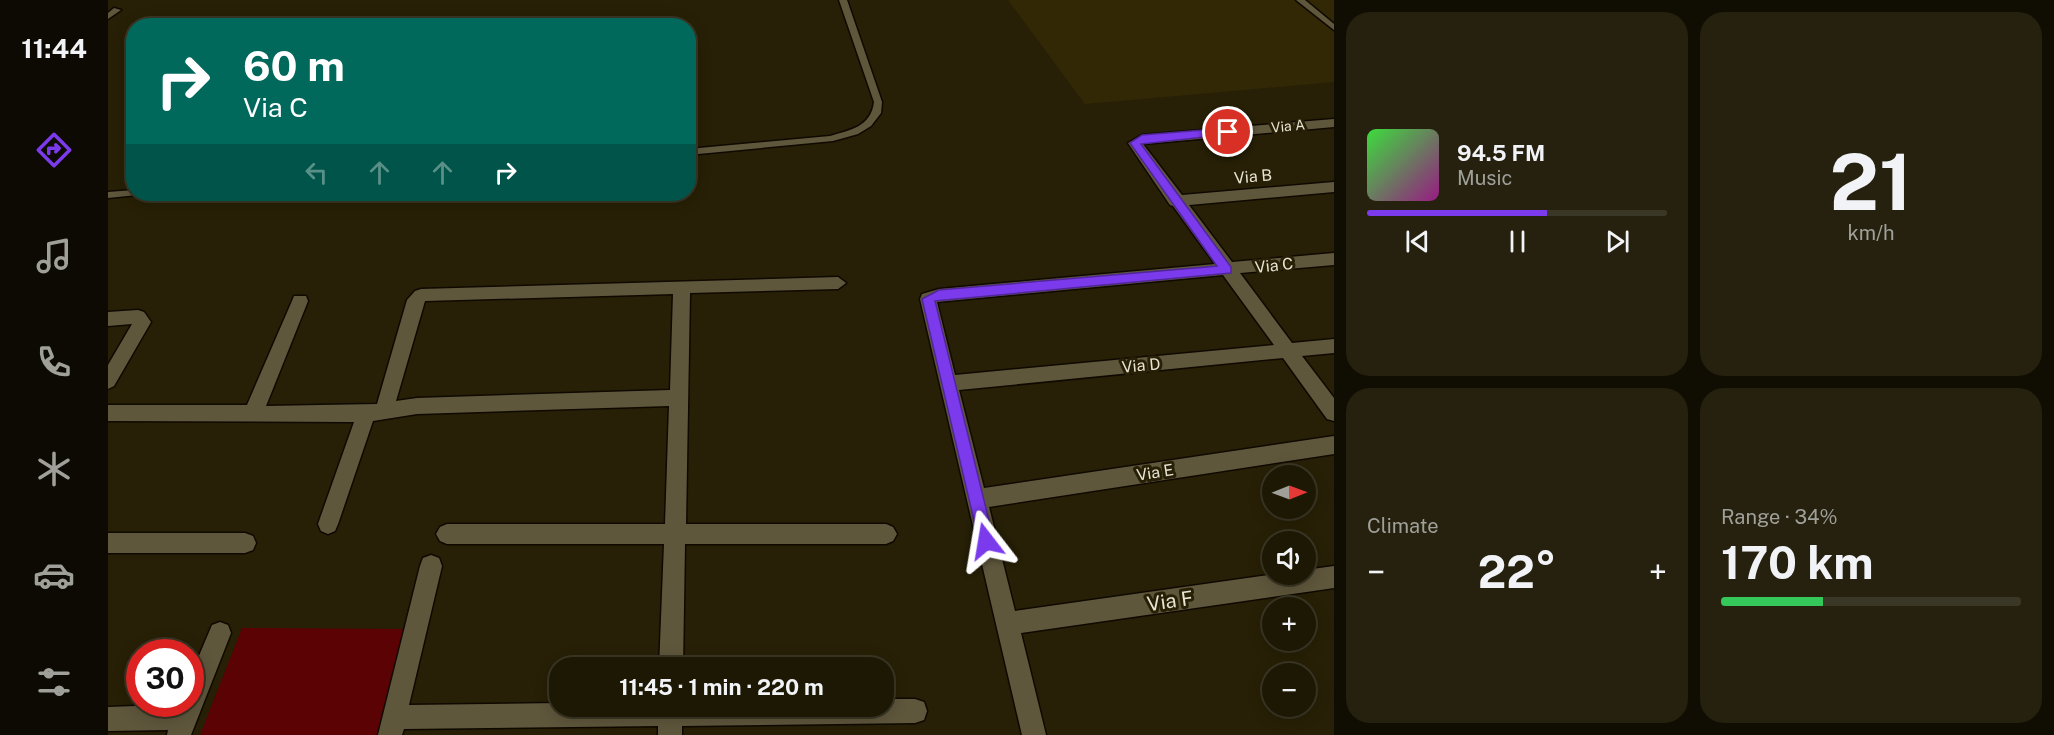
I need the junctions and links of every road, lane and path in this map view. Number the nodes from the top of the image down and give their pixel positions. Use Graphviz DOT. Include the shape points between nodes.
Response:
graph roads {
  1 [pos="843,0"];
  2 [pos="1300,0"];
  3 [pos="117,10"];
  4 [pos="108,17"];
  5 [pos="1334,28"];
  6 [pos="1334,123"];
  7 [pos="696,151"];
  8 [pos="1334,188"];
  9 [pos="126,194"];
  10 [pos="108,195"];
  11 [pos="1175,201"];
  12 [pos="1334,259"];
  13 [pos="1226,270"];
  14 [pos="838,283"];
  15 [pos="682,286"];
  16 [pos="300,301"];
  17 [pos="108,319"];
  18 [pos="1334,346"];
  19 [pos="1287,351"];
  20 [pos="108,381"];
  21 [pos="948,383"];
  22 [pos="679,398"];
  23 [pos="376,412"];
  24 [pos="108,413"];
  25 [pos="1334,413"];
  26 [pos="253,414"];
  27 [pos="1334,445"];
  28 [pos="976,499"];
  29 [pos="328,524"];
  30 [pos="447,534"];
  31 [pos="886,534"];
  32 [pos="675,536"];
  33 [pos="108,543"];
  34 [pos="245,543"];
  35 [pos="431,566"];
  36 [pos="1334,577"];
  37 [pos="1006,624"];
  38 [pos="220,633"];
  39 [pos="671,657"];
  40 [pos="915,711"];
  41 [pos="108,719"];
  42 [pos="670,719"];
  43 [pos="392,726"];
  44 [pos="182,727"];
  45 [pos="1034,735"];
  1 -- 7 [label="lane" via="878,102 877,113 868,124 830,139"];
  2 -- 5 [label="lane"];
  3 -- 4 [label="lane"];
  6 -- 11 [label="street, Via A" via="1136,141"];
  8 -- 11 [label="street, Via B"];
  9 -- 10 [label="lane"];
  11 -- 13 [label="street"];
  12 -- 13 [label="street, Via C"];
  13 -- 19 [label="street"];
  13 -- 21 [label="street, Via C" via="928,299"];
  14 -- 15 [label="street"];
  15 -- 22 [label="street"];
  15 -- 23 [label="street" via="421,295 415,300"];
  16 -- 26 [label="street"];
  17 -- 20 [label="street" via="138,317 142,322"];
  18 -- 19 [label="street, Via D"];
  19 -- 21 [label="street, Via D"];
  19 -- 25 [label="street"];
  21 -- 28 [label="street"];
  22 -- 23 [label="street" via="417,406"];
  22 -- 32 [label="street"];
  23 -- 26 [label="street"];
  23 -- 29 [label="street"];
  24 -- 26 [label="street"];
  27 -- 28 [label="street, Via E"];
  28 -- 37 [label="street"];
  30 -- 32 [label="street"];
  31 -- 32 [label="street"];
  32 -- 39 [label="street"];
  33 -- 34 [label="street"];
  35 -- 43 [label="street"];
  36 -- 37 [label="street, Via F"];
  37 -- 45 [label="street"];
  38 -- 44 [label="street"];
  40 -- 42 [label="street"];
  41 -- 44 [label="street"];
  42 -- 43 [label="street"];
}
